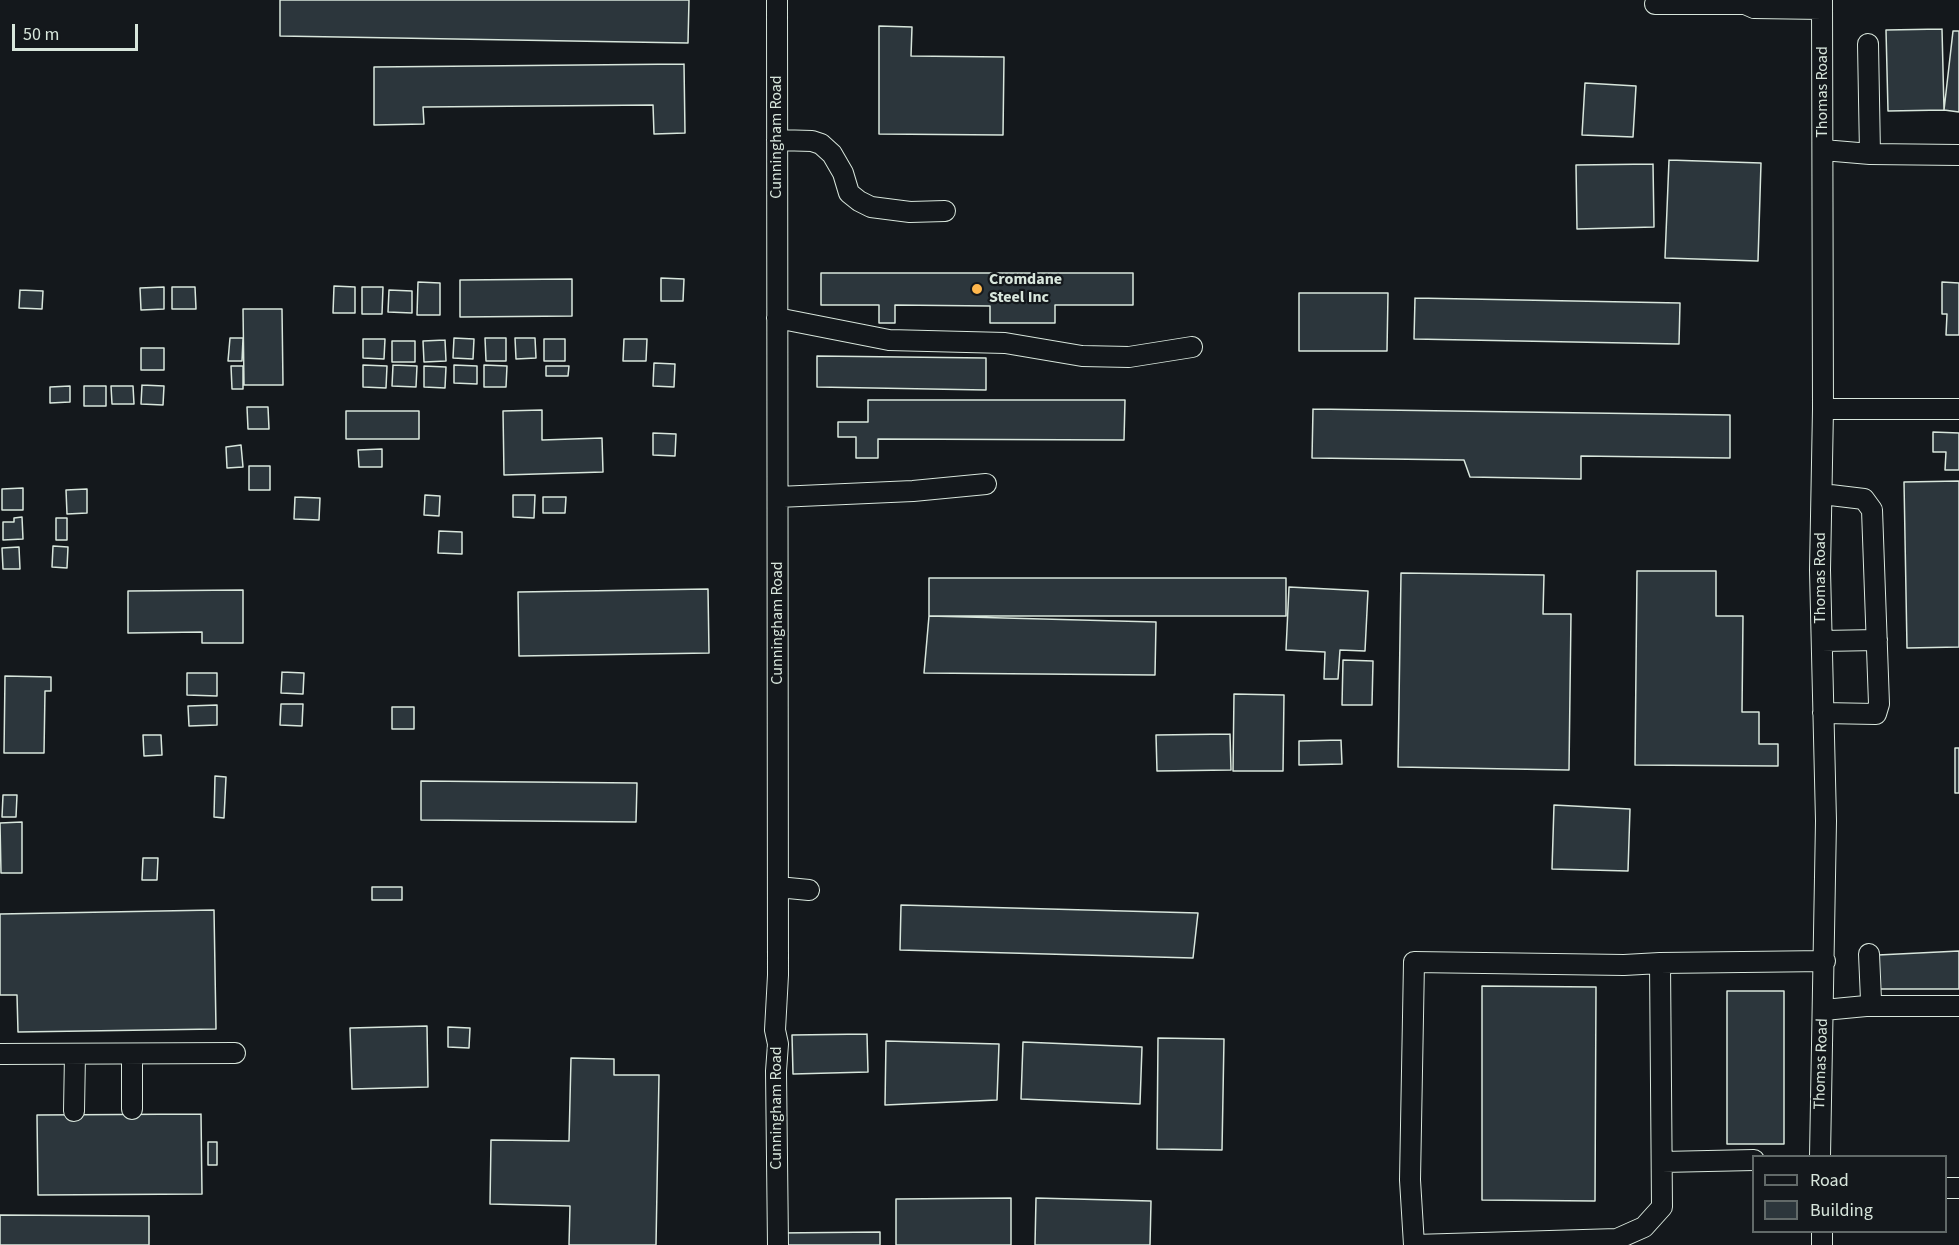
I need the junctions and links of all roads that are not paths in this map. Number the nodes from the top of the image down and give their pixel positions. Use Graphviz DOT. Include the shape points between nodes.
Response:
graph roads {
  1 [pos="777,0"];
  2 [pos="1744,2"];
  3 [pos="1655,4"];
  4 [pos="1822,4"];
  5 [pos="1868,44"];
  6 [pos="777,140"];
  7 [pos="1822,150"];
  8 [pos="1870,154"];
  9 [pos="1959,155"];
  10 [pos="945,211"];
  11 [pos="777,318"];
  12 [pos="1192,347"];
  13 [pos="1823,409"];
  14 [pos="1959,409"];
  15 [pos="986,484"];
  16 [pos="1822,494"];
  17 [pos="778,497"];
  18 [pos="1877,639"];
  19 [pos="1822,641"];
  20 [pos="1823,713"];
  21 [pos="778,887"];
  22 [pos="809,890"];
  23 [pos="1869,954"];
  24 [pos="1825,961"];
  25 [pos="1660,963"];
  26 [pos="1866,1006"];
  27 [pos="1959,1006"];
  28 [pos="1824,1010"];
  29 [pos="235,1053"];
  30 [pos="0,1054"];
  31 [pos="75,1054"];
  32 [pos="132,1054"];
  33 [pos="132,1109"];
  34 [pos="74,1111"];
  35 [pos="1815,1155"];
  36 [pos="1752,1160"];
  37 [pos="1662,1162"];
  38 [pos="778,1245"];
  1 -- 6 [label="street, Cunningham Road"];
  2 -- 3 [label="street"];
  2 -- 4 [label="street" via="1754,8"];
  4 -- 7 [label="street, Thomas Road"];
  5 -- 8 [label="street"];
  6 -- 10 [label="street" via="820,144 832,154 849,193 872,207"];
  6 -- 11 [label="street, Cunningham Road"];
  7 -- 8 [label="street"];
  7 -- 13 [label="street, Thomas Road"];
  8 -- 9 [label="street"];
  11 -- 12 [label="street" via="889,340 1005,343 1082,356 1129,357"];
  11 -- 17 [label="street, Cunningham Road"];
  13 -- 14 [label="street"];
  13 -- 16 [label="street, Thomas Road"];
  15 -- 17 [label="street"];
  16 -- 18 [label="street" via="1864,499 1872,510"];
  16 -- 19 [label="street, Thomas Road"];
  17 -- 21 [label="street, Cunningham Road"];
  18 -- 19 [label="street"];
  18 -- 20 [label="street" via="1876,714"];
  19 -- 20 [label="street, Thomas Road"];
  20 -- 24 [label="street, Thomas Road"];
  21 -- 22 [label="street"];
  21 -- 38 [label="street, Cunningham Road"];
  23 -- 26 [label="street" via="1871,1000"];
  24 -- 25 [label="street"];
  24 -- 28 [label="street, Thomas Road"];
  25 -- 37 [label="street"];
  25 -- 37 [label="street" via="1414,962 1410,1180 1414,1245 1617,1239 1644,1227 1662,1207"];
  26 -- 27 [label="street"];
  26 -- 28 [label="street"];
  28 -- 35 [label="street, Thomas Road"];
  29 -- 32 [label="street"];
  30 -- 31 [label="street"];
  31 -- 32 [label="street"];
  31 -- 34 [label="street"];
  32 -- 33 [label="street"];
  36 -- 37 [label="street"];
}
